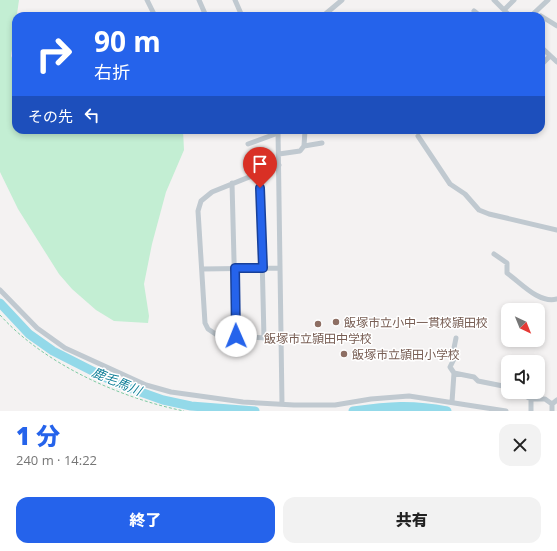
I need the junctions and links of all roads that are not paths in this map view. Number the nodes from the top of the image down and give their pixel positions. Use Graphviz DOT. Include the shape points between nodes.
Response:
graph roads {
  1 [pos="147,0"];
  2 [pos="199,0"];
  3 [pos="235,0"];
  4 [pos="342,0"];
  5 [pos="494,0"];
  6 [pos="514,0"];
  7 [pos="548,0"];
  8 [pos="504,10"];
  9 [pos="153,12"];
  10 [pos="204,12"];
  11 [pos="240,12"];
  12 [pos="328,12"];
  13 [pos="535,12"];
  14 [pos="545,18"];
  15 [pos="557,26"];
  16 [pos="545,51"];
  17 [pos="550,56"];
  18 [pos="545,61"];
  19 [pos="557,62"];
  20 [pos="271,134"];
  21 [pos="278,134"];
  22 [pos="305,134"];
  23 [pos="418,136"];
  24 [pos="322,143"];
  25 [pos="248,144"];
  26 [pos="304,146"];
  27 [pos="279,154"];
  28 [pos="279,165"];
  29 [pos="260,172"];
  30 [pos="232,183"];
  31 [pos="557,230"];
  32 [pos="494,254"];
  33 [pos="235,268"];
  34 [pos="263,268"];
  35 [pos="280,268"];
  36 [pos="202,269"];
  37 [pos="0,290"];
  38 [pos="557,299"];
  39 [pos="236,336"];
  40 [pos="264,338"];
  41 [pos="456,338"];
  42 [pos="280,339"];
  43 [pos="454,374"];
  44 [pos="501,386"];
  45 [pos="531,399"];
  46 [pos="545,399"];
  47 [pos="557,400"];
  48 [pos="452,402"];
  49 [pos="282,404"];
  50 [pos="552,404"];
  51 [pos="506,411"];
  52 [pos="530,411"];
  53 [pos="552,411"];
  1 -- 9 [label="street"];
  2 -- 10 [label="street"];
  3 -- 11 [label="street"];
  4 -- 12 [label="street"];
  5 -- 8 [label="street"];
  6 -- 8 [label="street"];
  7 -- 13 [label="street"];
  14 -- 15 [label="street"];
  16 -- 17 [label="street"];
  17 -- 18 [label="street"];
  17 -- 19 [label="street"];
  20 -- 25 [label="street"];
  21 -- 27 [label="street"];
  22 -- 26 [label="street"];
  23 -- 31 [label="street" via="450,184 465,194 479,210"];
  24 -- 26 [label="street"];
  26 -- 27 [label="street" via="300,151"];
  27 -- 28 [label="street"];
  28 -- 29 [label="street"];
  28 -- 35 [label="street"];
  29 -- 30 [label="street"];
  29 -- 34 [label="street"];
  30 -- 33 [label="street"];
  30 -- 36 [label="street" via="204,197 199,205"];
  32 -- 38 [label="street" via="507,263 508,273 538,296 549,301"];
  33 -- 34 [label="street"];
  33 -- 36 [label="street"];
  33 -- 39 [label="street"];
  34 -- 35 [label="street"];
  34 -- 40 [label="street"];
  35 -- 42 [label="street"];
  36 -- 39 [label="street" via="205,323 212,333"];
  37 -- 49 [label="street" via="37,328 54,340 79,355 146,385 200,398"];
  39 -- 40 [label="street"];
  40 -- 42 [label="street"];
  41 -- 43 [label="street" via="456,355 450,367"];
  42 -- 49 [label="street"];
  43 -- 44 [label="street"];
  43 -- 48 [label="street"];
  45 -- 52 [label="street"];
  46 -- 50 [label="street"];
  47 -- 50 [label="street"];
  48 -- 49 [label="street" via="399,396 335,405"];
  48 -- 51 [label="street"];
  50 -- 53 [label="street"];
}
